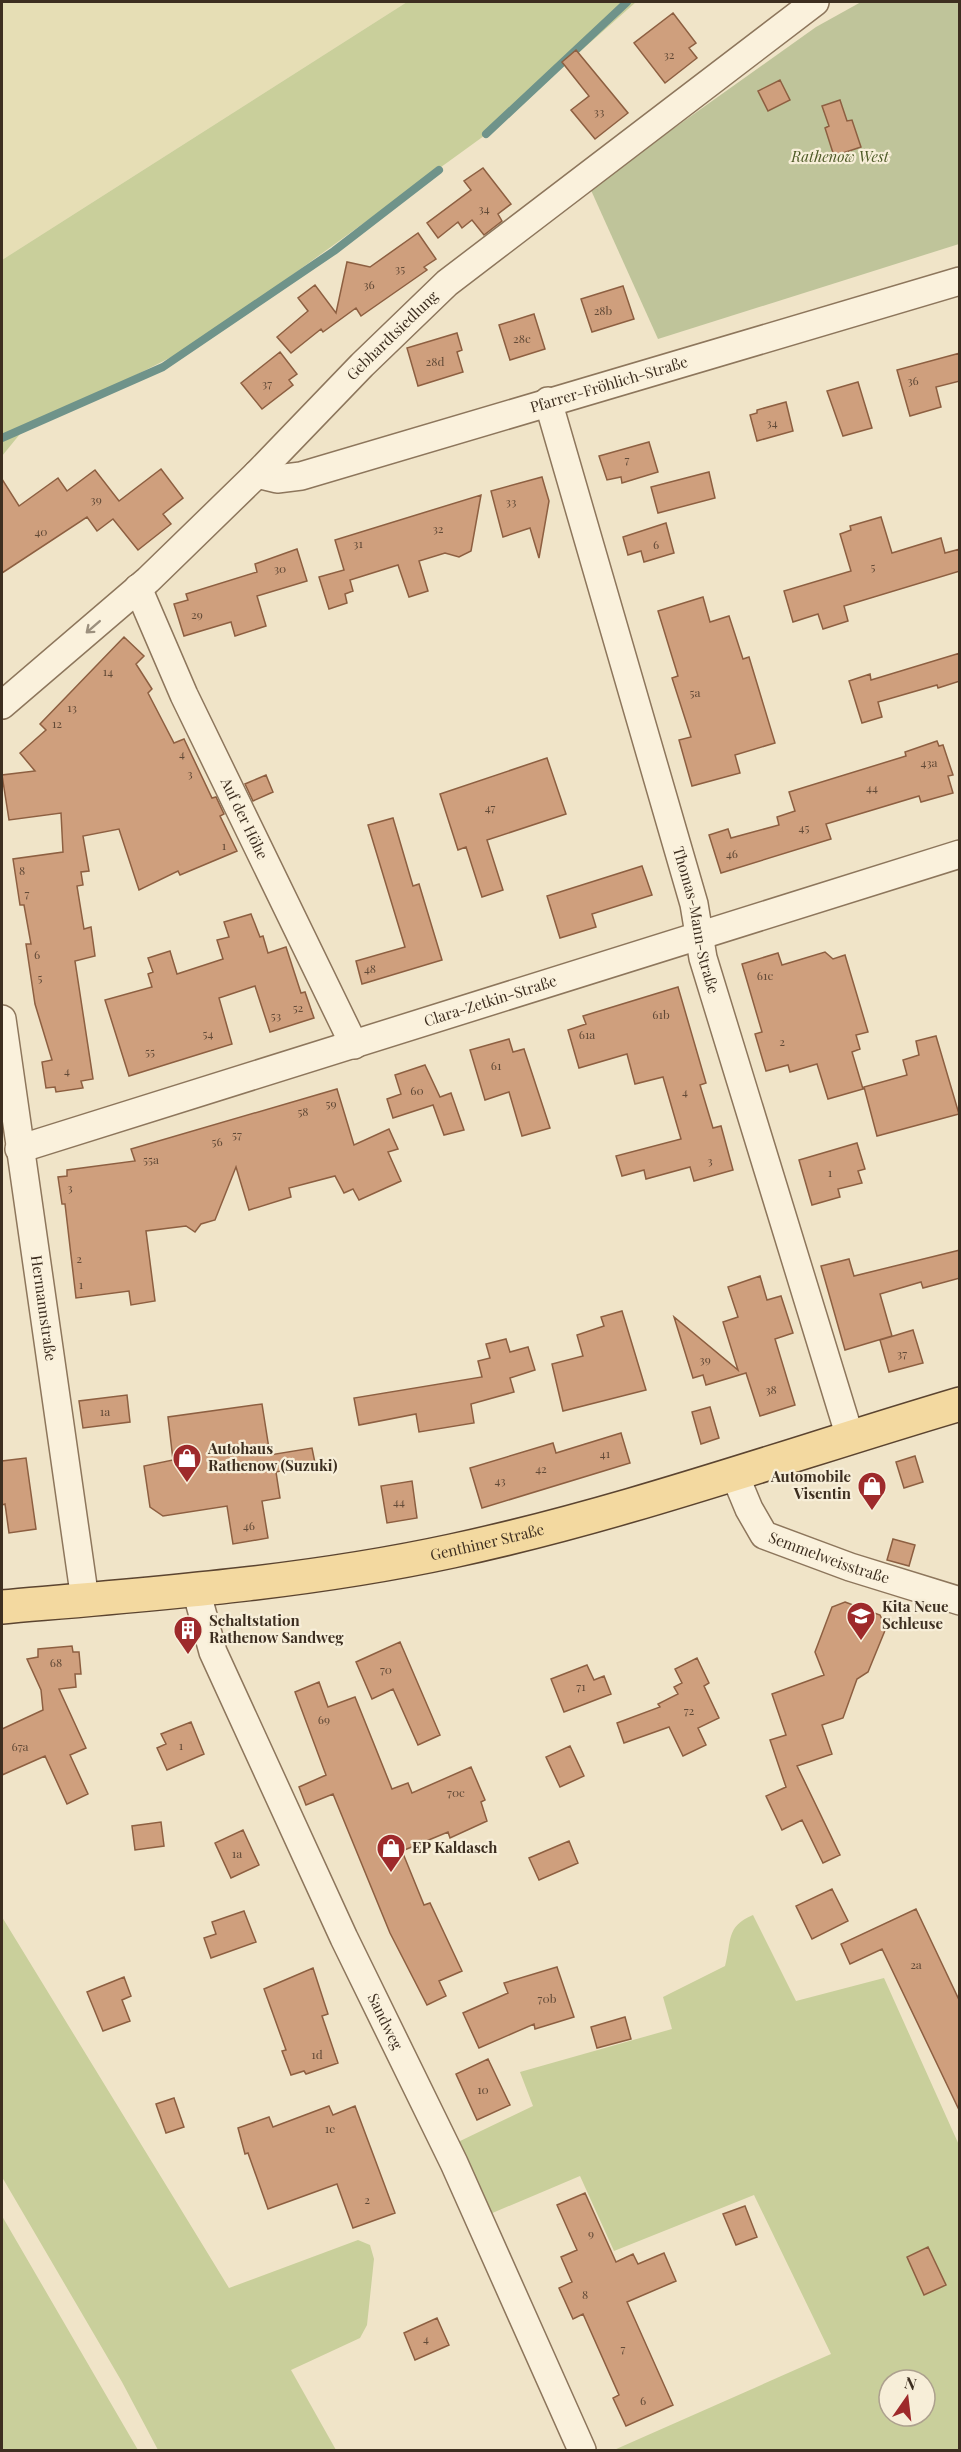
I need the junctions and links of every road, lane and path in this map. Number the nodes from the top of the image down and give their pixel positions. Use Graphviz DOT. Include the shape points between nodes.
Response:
graph roads {
  1 [pos="814,2"];
  2 [pos="960,281"];
  3 [pos="548,401"];
  4 [pos="257,474"];
  5 [pos="138,588"];
  6 [pos="2,705"];
  7 [pos="960,854"];
  8 [pos="698,935"];
  9 [pos="2,1019"];
  10 [pos="354,1045"];
  11 [pos="19,1149"];
  12 [pos="960,1404"];
  13 [pos="850,1437"];
  14 [pos="734,1473"];
  15 [pos="196,1590"];
  16 [pos="85,1600"];
  17 [pos="960,1600"];
  18 [pos="2,1607"];
  19 [pos="582,2451"];
  1 -- 4 [label="street, Gebhardtsiedlung" via="447,283"];
  2 -- 3 [label="street, Pfarrer-Fröhlich-Straße"];
  3 -- 4 [label="street, Pfarrer-Fröhlich-Straße" via="301,476 277,479"];
  3 -- 8 [label="street, Thomas-Mann-Straße" via="694,904"];
  4 -- 5 [label="street, Gebhardtsiedlung"];
  5 -- 6 [label="street, Gebhardtsiedlung, one-way"];
  5 -- 10 [label="street, Auf der Höhe" via="189,706"];
  7 -- 8 [label="street, Clara-Zetkin-Straße"];
  8 -- 10 [label="street, Clara-Zetkin-Straße"];
  8 -- 13 [label="street, Thomas-Mann-Straße"];
  9 -- 11 [label="street, Hermannstraße"];
  10 -- 11 [label="street, Clara-Zetkin-Straße"];
  11 -- 16 [label="street, Hermannstraße"];
  12 -- 13 [label="main road, Genthiner Straße"];
  13 -- 14 [label="main road, Genthiner Straße"];
  14 -- 15 [label="main road, Genthiner Straße" via="453,1551 292,1580"];
  14 -- 17 [label="street, Semmelweisstraße" via="764,1535 850,1567"];
  15 -- 16 [label="main road, Genthiner Straße"];
  15 -- 19 [label="street, Sandweg" via="213,1652 344,1938 454,2163"];
  16 -- 18 [label="main road, Genthiner Straße"];
}
